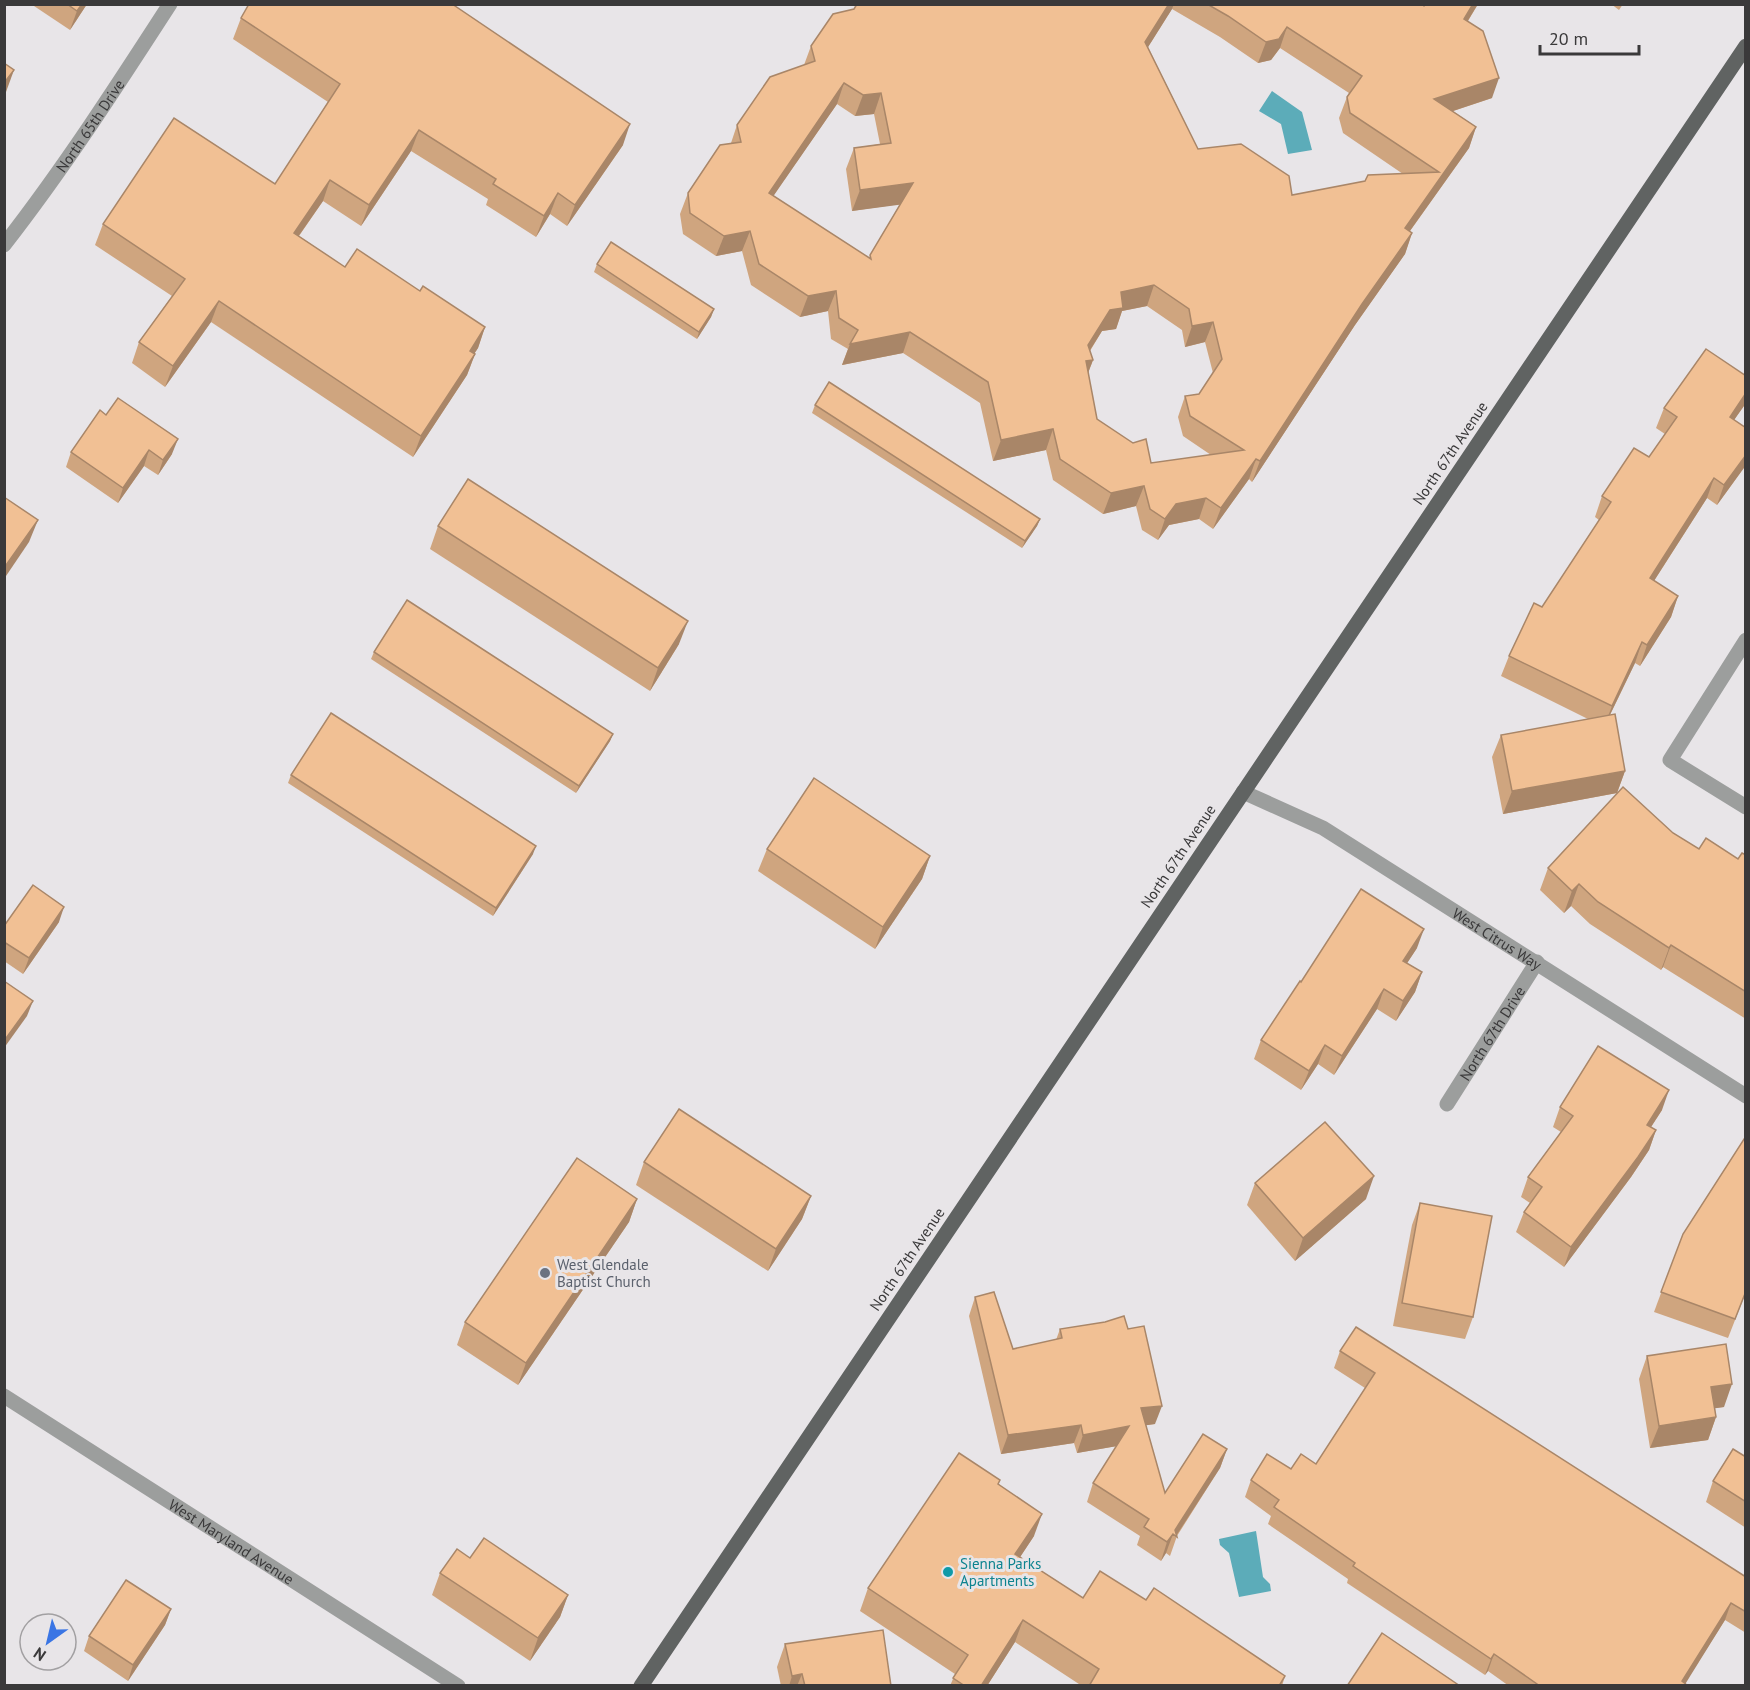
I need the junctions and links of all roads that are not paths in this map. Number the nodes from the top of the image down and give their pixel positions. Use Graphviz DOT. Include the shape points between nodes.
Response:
graph roads {
  1 [pos="170,4"];
  2 [pos="1746,46"];
  3 [pos="4,244"];
  4 [pos="1746,640"];
  5 [pos="1243,792"];
  6 [pos="1746,807"];
  7 [pos="1537,962"];
  8 [pos="1746,1096"];
  9 [pos="1447,1104"];
  10 [pos="4,1396"];
  11 [pos="458,1686"];
  12 [pos="641,1686"];
  1 -- 3 [label="street, North 65th Drive" via="102,110"];
  2 -- 5 [label="main road, North 67th Avenue"];
  4 -- 6 [label="street" via="1670,760"];
  5 -- 7 [label="street, West Citrus Way" via="1323,828"];
  5 -- 12 [label="main road, North 67th Avenue"];
  7 -- 8 [label="street, West Citrus Way"];
  7 -- 9 [label="street, North 67th Drive"];
  10 -- 11 [label="street, West Maryland Avenue"];
}
